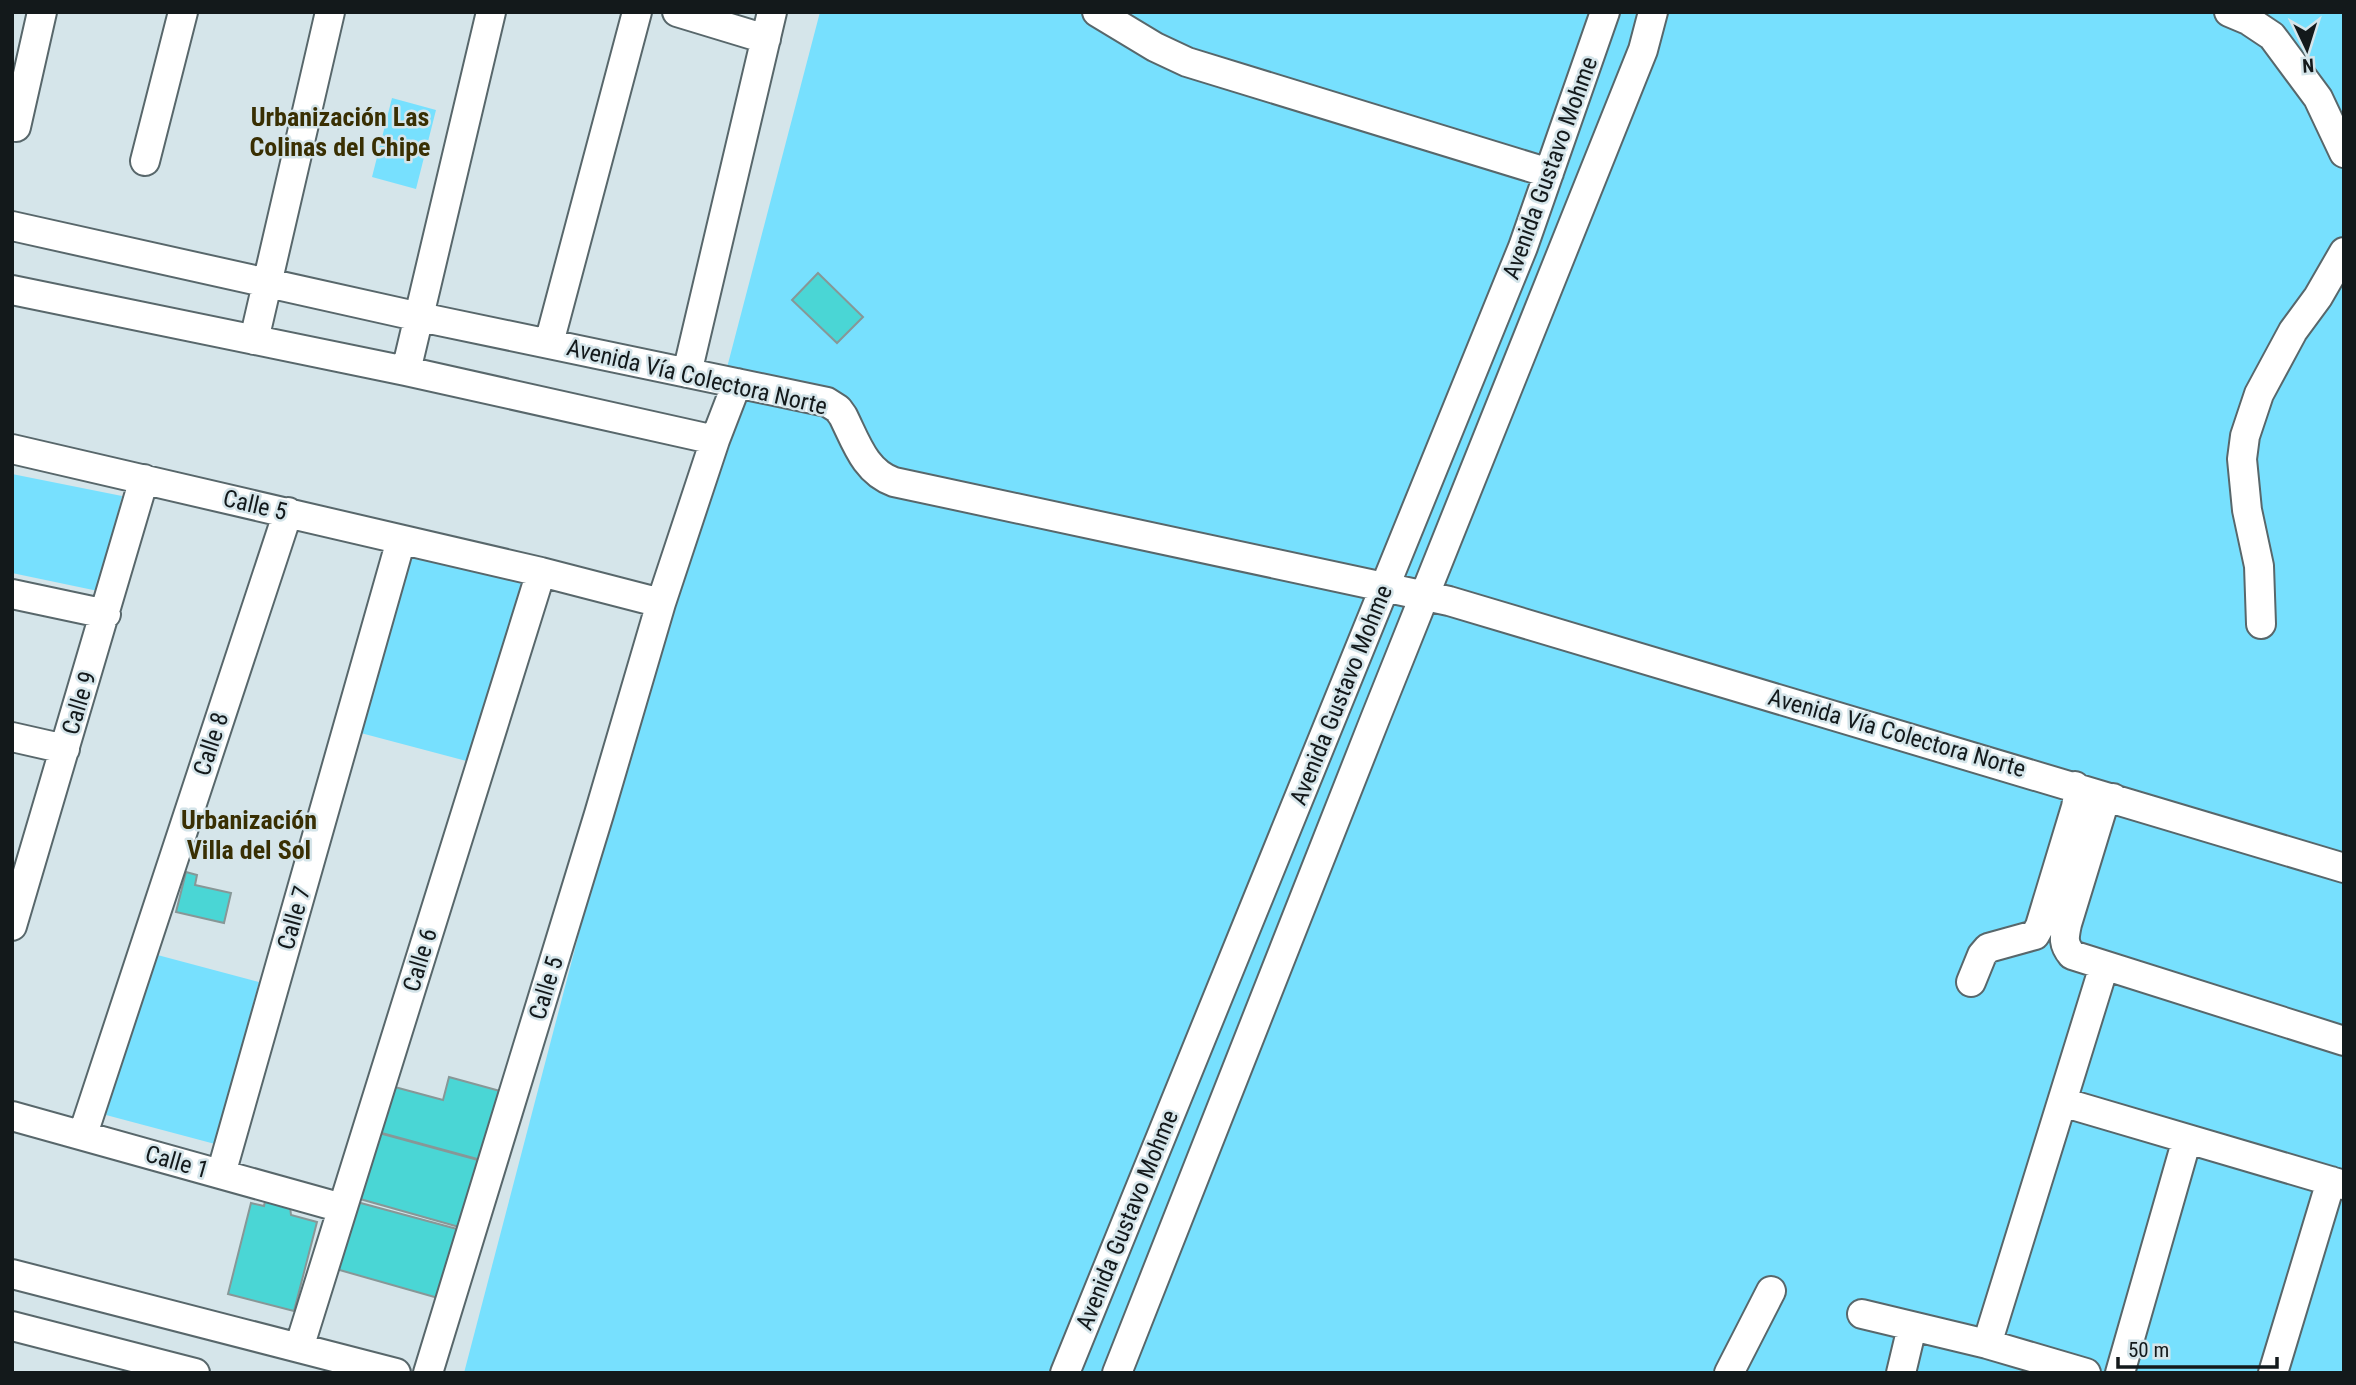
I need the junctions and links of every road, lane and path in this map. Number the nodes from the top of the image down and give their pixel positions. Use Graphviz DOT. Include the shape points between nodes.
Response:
graph roads {
  1 [pos="42,12"];
  2 [pos="184,12"];
  3 [pos="330,12"];
  4 [pos="491,12"];
  5 [pos="637,12"];
  6 [pos="677,12"];
  7 [pos="1097,12"];
  8 [pos="1605,12"];
  9 [pos="1653,12"];
  10 [pos="2229,12"];
  11 [pos="769,25"];
  12 [pos="16,127"];
  13 [pos="2344,153"];
  14 [pos="145,160"];
  15 [pos="1549,173"];
  16 [pos="12,226"];
  17 [pos="2344,252"];
  18 [pos="269,282"];
  19 [pos="12,290"];
  20 [pos="420,317"];
  21 [pos="254,340"];
  22 [pos="549,343"];
  23 [pos="407,371"];
  24 [pos="687,373"];
  25 [pos="737,383"];
  26 [pos="715,440"];
  27 [pos="12,449"];
  28 [pos="144,479"];
  29 [pos="288,512"];
  30 [pos="401,540"];
  31 [pos="541,572"];
  32 [pos="1385,586"];
  33 [pos="12,594"];
  34 [pos="1437,598"];
  35 [pos="661,603"];
  36 [pos="106,614"];
  37 [pos="2261,624"];
  38 [pos="12,737"];
  39 [pos="65,749"];
  40 [pos="2075,786"];
  41 [pos="2113,798"];
  42 [pos="2344,868"];
  43 [pos="12,926"];
  44 [pos="2104,966"];
  45 [pos="1971,982"];
  46 [pos="2344,1041"];
  47 [pos="2062,1102"];
  48 [pos="12,1116"];
  49 [pos="83,1134"];
  50 [pos="2188,1139"];
  51 [pos="220,1174"];
  52 [pos="2337,1183"];
  53 [pos="342,1208"];
  54 [pos="12,1274"];
  55 [pos="1770,1291"];
  56 [pos="1862,1314"];
  57 [pos="12,1326"];
  58 [pos="1912,1327"];
  59 [pos="1987,1344"];
  60 [pos="299,1348"];
  61 [pos="195,1373"];
  62 [pos="396,1373"];
  63 [pos="428,1373"];
  64 [pos="1065,1373"];
  65 [pos="1117,1373"];
  66 [pos="1729,1373"];
  67 [pos="1901,1373"];
  68 [pos="2086,1373"];
  69 [pos="2120,1373"];
  70 [pos="2273,1373"];
  1 -- 12 [label="street"];
  2 -- 14 [label="street"];
  3 -- 18 [label="street"];
  4 -- 20 [label="street"];
  5 -- 22 [label="street"];
  6 -- 11 [label="street"];
  7 -- 15 [label="street" via="1187,62"];
  8 -- 15 [label="street, Avenida Gustavo Mohme"];
  9 -- 34 [label="street, Avenida Gustavo Mohme" via="1643,50"];
  10 -- 13 [label="street" via="2272,36 2318,98"];
  11 -- 24 [label="street"];
  15 -- 32 [label="street, Avenida Gustavo Mohme"];
  16 -- 18 [label="street, Avenida Vía Colectora Norte"];
  17 -- 37 [label="street" via="2276,362 2245,436 2242,459 2259,566"];
  18 -- 20 [label="street, Avenida Vía Colectora Norte"];
  18 -- 21 [label="street"];
  19 -- 21 [label="street"];
  20 -- 22 [label="street, Avenida Vía Colectora Norte"];
  20 -- 23 [label="street"];
  21 -- 23 [label="street"];
  22 -- 24 [label="street, Avenida Vía Colectora Norte"];
  23 -- 26 [label="street"];
  24 -- 25 [label="street, Avenida Vía Colectora Norte"];
  25 -- 26 [label="street, Calle 5"];
  25 -- 32 [label="street, Avenida Vía Colectora Norte" via="827,402 838,409 867,463 894,482"];
  26 -- 35 [label="street, Calle 5"];
  27 -- 28 [label="street, Calle 5"];
  28 -- 29 [label="street, Calle 5"];
  28 -- 36 [label="street, Calle 9"];
  29 -- 30 [label="street, Calle 5"];
  29 -- 49 [label="street, Calle 8"];
  30 -- 31 [label="street, Calle 5"];
  30 -- 51 [label="street, Calle 7"];
  31 -- 35 [label="street, Calle 5"];
  31 -- 53 [label="street, Calle 6"];
  32 -- 34 [label="street, Avenida Vía Colectora Norte"];
  32 -- 64 [label="street, Avenida Gustavo Mohme"];
  33 -- 36 [label="street"];
  34 -- 40 [label="street, Avenida Vía Colectora Norte"];
  34 -- 65 [label="street, Avenida Gustavo Mohme"];
  35 -- 63 [label="street, Calle 5"];
  36 -- 39 [label="street, Calle 9"];
  38 -- 39 [label="street"];
  39 -- 43 [label="street, Calle 9"];
  40 -- 41 [label="street, Avenida Vía Colectora Norte"];
  40 -- 45 [label="street" via="2076,807 2040,926 2035,935 1988,948"];
  41 -- 42 [label="street, Avenida Vía Colectora Norte"];
  41 -- 44 [label="street" via="2104,803 2064,939 2072,955"];
  44 -- 46 [label="street"];
  44 -- 47 [label="street"];
  47 -- 50 [label="street"];
  47 -- 59 [label="street"];
  48 -- 49 [label="street, Calle 1"];
  49 -- 51 [label="street, Calle 1"];
  50 -- 52 [label="street"];
  50 -- 69 [label="street"];
  51 -- 53 [label="street, Calle 1"];
  52 -- 70 [label="street"];
  53 -- 60 [label="street, Calle 6"];
  54 -- 60 [label="street"];
  55 -- 66 [label="street"];
  56 -- 58 [label="street"];
  57 -- 61 [label="street"];
  58 -- 59 [label="street"];
  58 -- 67 [label="street"];
  59 -- 68 [label="street"];
  60 -- 62 [label="street"];
}
